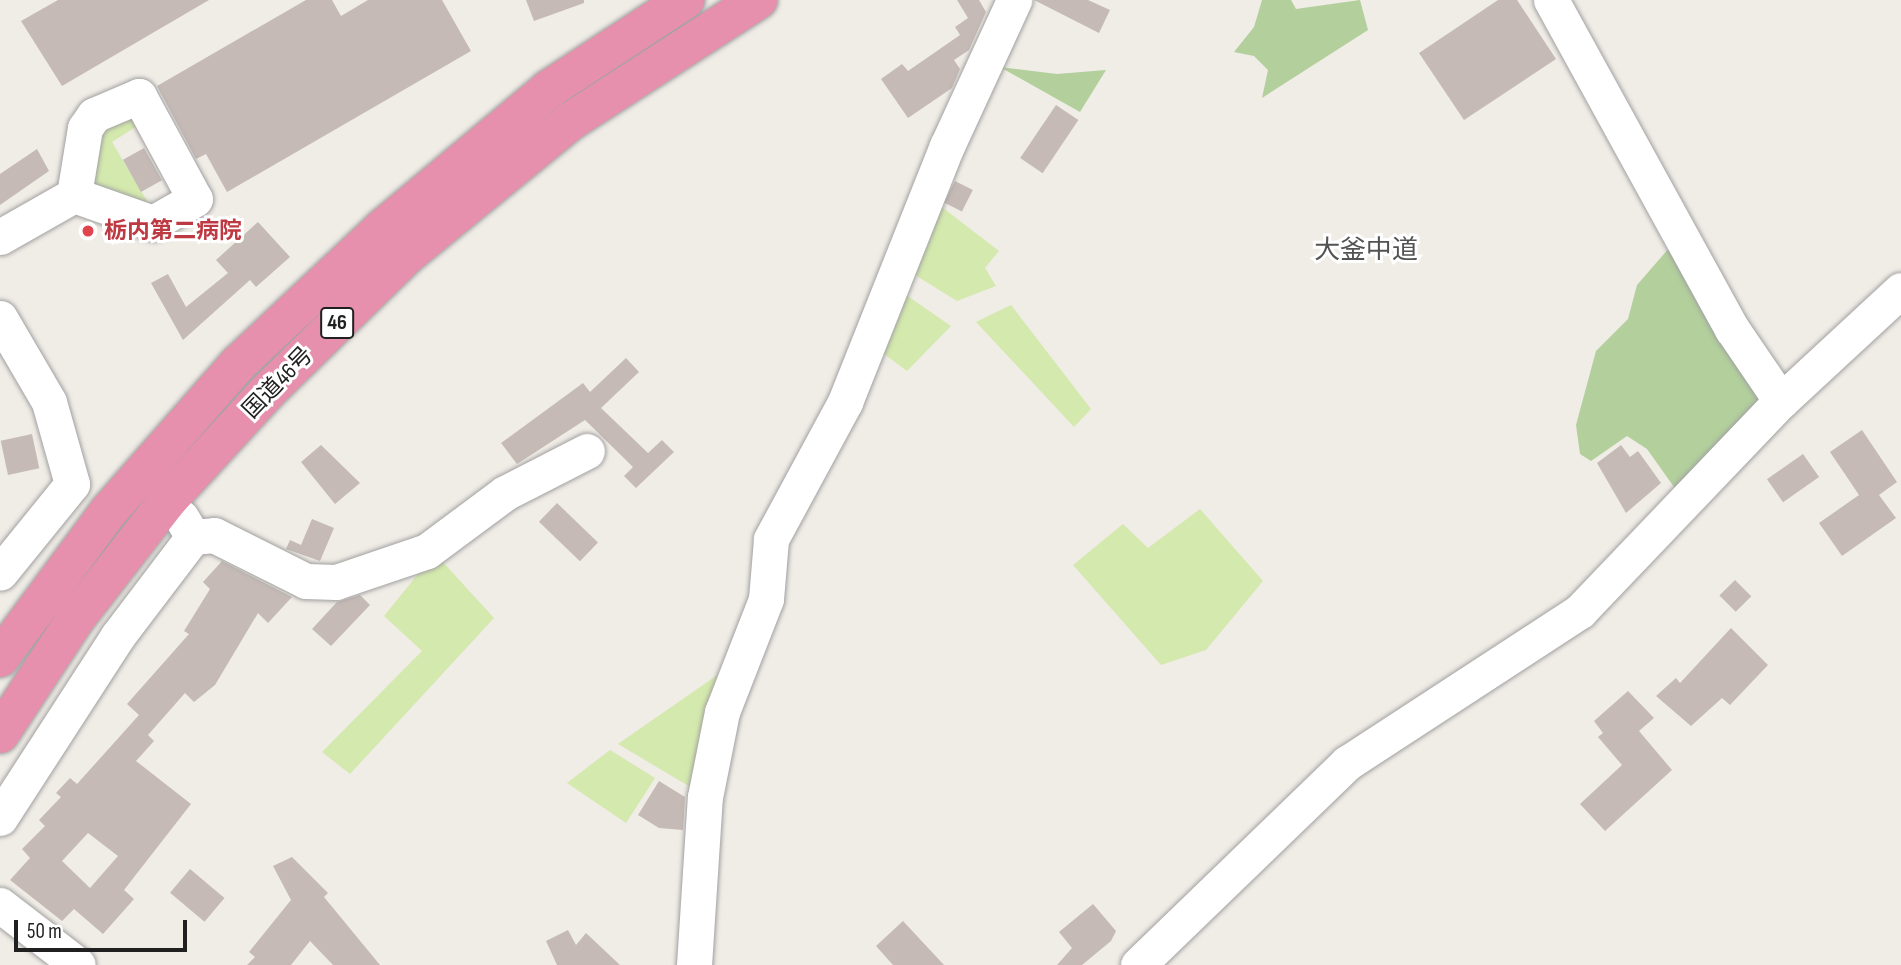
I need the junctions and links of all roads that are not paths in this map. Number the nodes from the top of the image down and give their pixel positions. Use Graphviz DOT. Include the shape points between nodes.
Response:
graph roads {
  1 [pos="685,0"];
  2 [pos="758,0"];
  3 [pos="1014,0"];
  4 [pos="1551,0"];
  5 [pos="74,195"];
  6 [pos="0,237"];
  7 [pos="1901,290"];
  8 [pos="0,318"];
  9 [pos="1780,401"];
  10 [pos="587,451"];
  11 [pos="72,484"];
  12 [pos="169,499"];
  13 [pos="108,512"];
  14 [pos="193,537"];
  15 [pos="0,573"];
  16 [pos="0,658"];
  17 [pos="0,734"];
  18 [pos="0,818"];
  19 [pos="0,905"];
  20 [pos="78,965"];
  21 [pos="694,965"];
  22 [pos="1138,965"];
  1 -- 13 [label="highway, 国道46号 / 46" via="549,89 383,228 238,364"];
  2 -- 12 [label="highway, 国道46号 / 46" via="571,121 407,255 266,393"];
  3 -- 21 [label="street" via="947,146 845,402 771,539 766,599 722,712 705,797"];
  4 -- 9 [label="street" via="1732,329"];
  5 -- 6 [label="street"];
  7 -- 9 [label="street"];
  8 -- 11 [label="street" via="49,402"];
  9 -- 22 [label="street" via="1580,611 1347,763"];
  10 -- 14 [label="street" via="505,493 428,551 336,582 306,581 214,535"];
  11 -- 13 [label="street"];
  11 -- 15 [label="street"];
  12 -- 14 [label="street"];
  12 -- 17 [label="highway, 国道46号 / 46" via="77,617"];
  13 -- 16 [label="highway, 国道46号 / 46"];
  14 -- 18 [label="street" via="117,637"];
  19 -- 20 [label="street"];
}
